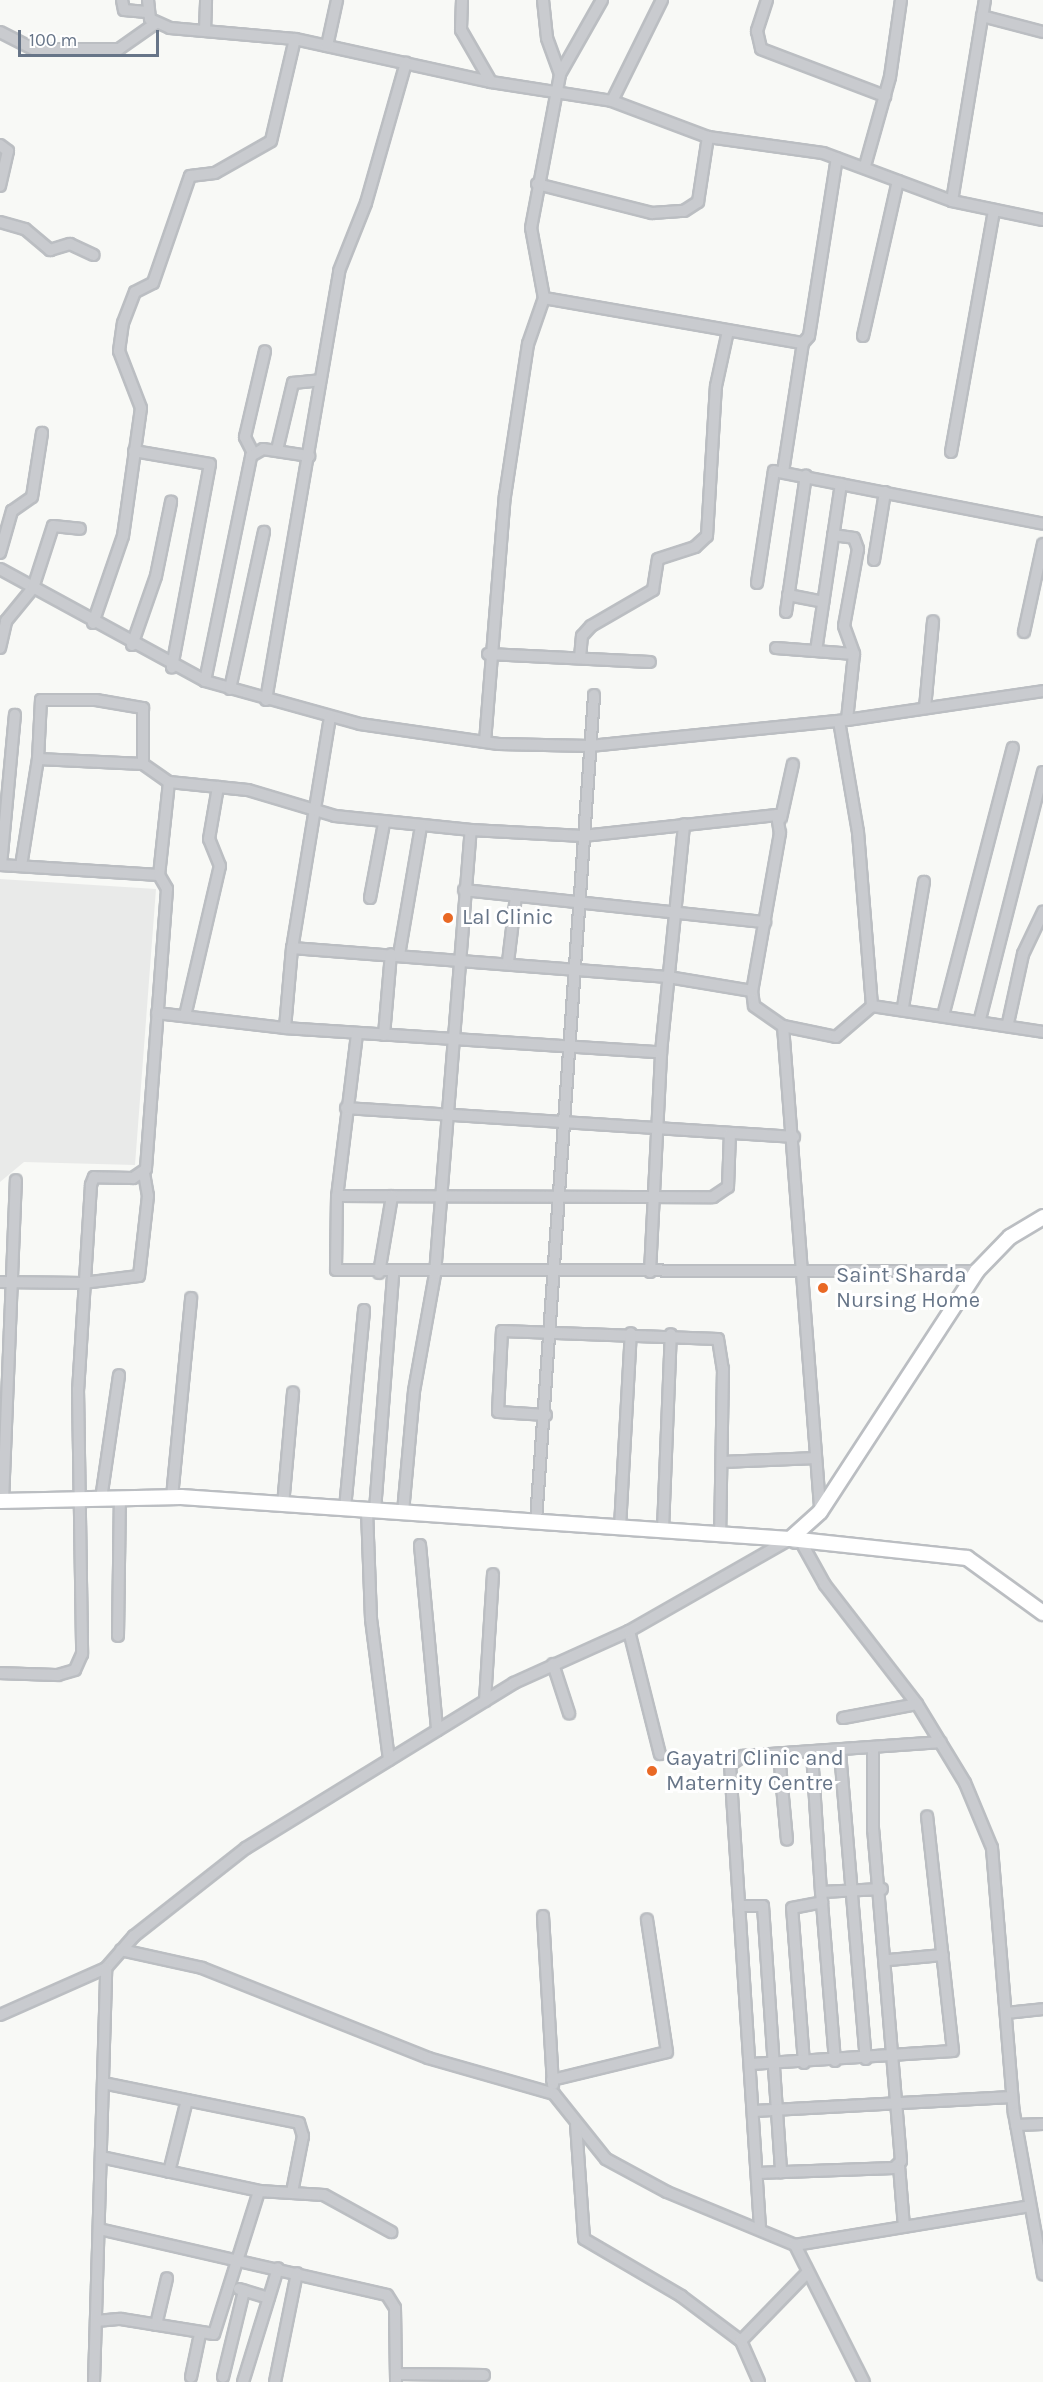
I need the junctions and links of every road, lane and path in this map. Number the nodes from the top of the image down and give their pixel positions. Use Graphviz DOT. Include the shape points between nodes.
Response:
graph roads {
  1 [pos="122,0"];
  2 [pos="148,0"];
  3 [pos="206,0"];
  4 [pos="337,0"];
  5 [pos="462,0"];
  6 [pos="543,0"];
  7 [pos="602,0"];
  8 [pos="662,0"];
  9 [pos="767,0"];
  10 [pos="901,0"];
  11 [pos="985,0"];
  12 [pos="147,12"];
  13 [pos="982,16"];
  14 [pos="156,23"];
  15 [pos="204,31"];
  16 [pos="0,32"];
  17 [pos="1043,33"];
  18 [pos="295,39"];
  19 [pos="327,46"];
  20 [pos="406,63"];
  21 [pos="491,82"];
  22 [pos="559,84"];
  23 [pos="885,96"];
  24 [pos="612,101"];
  25 [pos="708,137"];
  26 [pos="0,145"];
  27 [pos="837,158"];
  28 [pos="865,166"];
  29 [pos="898,182"];
  30 [pos="537,184"];
  31 [pos="0,186"];
  32 [pos="952,201"];
  33 [pos="994,210"];
  34 [pos="1043,220"];
  35 [pos="0,222"];
  36 [pos="94,255"];
  37 [pos="544,298"];
  38 [pos="728,331"];
  39 [pos="863,336"];
  40 [pos="803,343"];
  41 [pos="265,351"];
  42 [pos="320,380"];
  43 [pos="42,433"];
  44 [pos="277,450"];
  45 [pos="134,452"];
  46 [pos="951,452"];
  47 [pos="253,453"];
  48 [pos="309,456"];
  49 [pos="783,472"];
  50 [pos="807,475"];
  51 [pos="841,484"];
  52 [pos="885,492"];
  53 [pos="171,502"];
  54 [pos="1043,524"];
  55 [pos="80,529"];
  56 [pos="264,532"];
  57 [pos="833,535"];
  58 [pos="1043,544"];
  59 [pos="0,553"];
  60 [pos="874,560"];
  61 [pos="0,568"];
  62 [pos="757,583"];
  63 [pos="33,588"];
  64 [pos="789,595"];
  65 [pos="823,602"];
  66 [pos="786,612"];
  67 [pos="933,621"];
  68 [pos="93,623"];
  69 [pos="1024,632"];
  70 [pos="132,645"];
  71 [pos="0,648"];
  72 [pos="776,648"];
  73 [pos="816,651"];
  74 [pos="488,654"];
  75 [pos="854,654"];
  76 [pos="580,658"];
  77 [pos="650,662"];
  78 [pos="172,667"];
  79 [pos="206,681"];
  80 [pos="230,689"];
  81 [pos="1043,691"];
  82 [pos="594,695"];
  83 [pos="266,700"];
  84 [pos="924,708"];
  85 [pos="15,715"];
  86 [pos="330,717"];
  87 [pos="843,720"];
  88 [pos="485,742"];
  89 [pos="590,746"];
  90 [pos="1013,748"];
  91 [pos="39,759"];
  92 [pos="143,764"];
  93 [pos="793,764"];
  94 [pos="1043,772"];
  95 [pos="169,782"];
  96 [pos="218,787"];
  97 [pos="313,811"];
  98 [pos="781,818"];
  99 [pos="384,823"];
  100 [pos="684,824"];
  101 [pos="421,826"];
  102 [pos="471,830"];
  103 [pos="583,836"];
  104 [pos="1,865"];
  105 [pos="21,866"];
  106 [pos="159,875"];
  107 [pos="924,882"];
  108 [pos="464,890"];
  109 [pos="516,896"];
  110 [pos="370,898"];
  111 [pos="578,904"];
  112 [pos="675,912"];
  113 [pos="1043,912"];
  114 [pos="765,922"];
  115 [pos="292,948"];
  116 [pos="395,955"];
  117 [pos="458,958"];
  118 [pos="508,963"];
  119 [pos="572,969"];
  120 [pos="668,977"];
  121 [pos="752,991"];
  122 [pos="873,1006"];
  123 [pos="903,1007"];
  124 [pos="157,1012"];
  125 [pos="944,1012"];
  126 [pos="186,1016"];
  127 [pos="980,1018"];
  128 [pos="1008,1023"];
  129 [pos="783,1026"];
  130 [pos="285,1028"];
  131 [pos="1043,1032"];
  132 [pos="357,1034"];
  133 [pos="384,1035"];
  134 [pos="453,1038"];
  135 [pos="568,1049"];
  136 [pos="661,1052"];
  137 [pos="346,1108"];
  138 [pos="447,1115"];
  139 [pos="561,1125"];
  140 [pos="656,1127"];
  141 [pos="730,1133"];
  142 [pos="794,1137"];
  143 [pos="144,1173"];
  144 [pos="15,1180"];
  145 [pos="558,1194"];
  146 [pos="392,1196"];
  147 [pos="442,1196"];
  148 [pos="337,1197"];
  149 [pos="655,1198"];
  150 [pos="1043,1217"];
  151 [pos="977,1271"];
  152 [pos="552,1272"];
  153 [pos="650,1272"];
  154 [pos="799,1272"];
  155 [pos="379,1274"];
  156 [pos="393,1274"];
  157 [pos="435,1274"];
  158 [pos="0,1282"];
  159 [pos="12,1282"];
  160 [pos="83,1283"];
  161 [pos="191,1298"];
  162 [pos="364,1310"];
  163 [pos="552,1330"];
  164 [pos="631,1333"];
  165 [pos="671,1334"];
  166 [pos="119,1375"];
  167 [pos="292,1392"];
  168 [pos="546,1415"];
  169 [pos="816,1458"];
  170 [pos="722,1462"];
  171 [pos="172,1497"];
  172 [pos="120,1498"];
  173 [pos="76,1499"];
  174 [pos="101,1499"];
  175 [pos="1,1501"];
  176 [pos="283,1505"];
  177 [pos="345,1508"];
  178 [pos="371,1510"];
  179 [pos="403,1512"];
  180 [pos="820,1512"];
  181 [pos="536,1521"];
  182 [pos="620,1527"];
  183 [pos="663,1529"];
  184 [pos="720,1533"];
  185 [pos="795,1540"];
  186 [pos="420,1545"];
  187 [pos="493,1574"];
  188 [pos="1043,1613"];
  189 [pos="629,1631"];
  190 [pos="118,1635"];
  191 [pos="553,1664"];
  192 [pos="0,1673"];
  193 [pos="485,1701"];
  194 [pos="917,1704"];
  195 [pos="569,1713"];
  196 [pos="843,1718"];
  197 [pos="437,1730"];
  198 [pos="941,1742"];
  199 [pos="873,1751"];
  200 [pos="840,1752"];
  201 [pos="812,1753"];
  202 [pos="660,1754"];
  203 [pos="779,1755"];
  204 [pos="389,1760"];
  205 [pos="927,1816"];
  206 [pos="787,1840"];
  207 [pos="882,1889"];
  208 [pos="850,1890"];
  209 [pos="822,1897"];
  210 [pos="739,1906"];
  211 [pos="543,1916"];
  212 [pos="647,1919"];
  213 [pos="121,1950"];
  214 [pos="944,1955"];
  215 [pos="889,1960"];
  216 [pos="106,1968"];
  217 [pos="1043,2009"];
  218 [pos="1006,2013"];
  219 [pos="0,2015"];
  220 [pos="897,2056"];
  221 [pos="866,2059"];
  222 [pos="835,2061"];
  223 [pos="804,2063"];
  224 [pos="751,2064"];
  225 [pos="775,2064"];
  226 [pos="552,2080"];
  227 [pos="103,2083"];
  228 [pos="554,2094"];
  229 [pos="1012,2097"];
  230 [pos="187,2100"];
  231 [pos="898,2103"];
  232 [pos="778,2110"];
  233 [pos="754,2111"];
  234 [pos="576,2124"];
  235 [pos="1043,2124"];
  236 [pos="1016,2125"];
  237 [pos="101,2157"];
  238 [pos="899,2166"];
  239 [pos="169,2172"];
  240 [pos="781,2172"];
  241 [pos="757,2173"];
  242 [pos="259,2191"];
  243 [pos="292,2192"];
  244 [pos="1030,2206"];
  245 [pos="904,2227"];
  246 [pos="760,2228"];
  247 [pos="99,2229"];
  248 [pos="391,2232"];
  249 [pos="795,2245"];
  250 [pos="239,2258"];
  251 [pos="278,2268"];
  252 [pos="297,2273"];
  253 [pos="807,2273"];
  254 [pos="1043,2274"];
  255 [pos="167,2278"];
  256 [pos="231,2287"];
  257 [pos="244,2291"];
  258 [pos="269,2298"];
  259 [pos="96,2321"];
  260 [pos="156,2325"];
  261 [pos="200,2334"];
  262 [pos="741,2341"];
  263 [pos="484,2375"];
  264 [pos="192,2377"];
  265 [pos="223,2377"];
  266 [pos="396,2378"];
  267 [pos="94,2382"];
  268 [pos="243,2382"];
  269 [pos="275,2382"];
  270 [pos="759,2382"];
  271 [pos="864,2382"];
  1 -- 12 [label="street" via="124,10"];
  2 -- 12 [label="street"];
  3 -- 15 [label="street"];
  4 -- 19 [label="street"];
  5 -- 21 [label="street" via="461,30"];
  6 -- 22 [label="street"];
  7 -- 22 [label="street"];
  8 -- 24 [label="street"];
  9 -- 23 [label="street" via="757,31 761,49"];
  10 -- 23 [label="street"];
  11 -- 13 [label="street"];
  12 -- 14 [label="street"];
  13 -- 17 [label="street"];
  13 -- 32 [label="street"];
  14 -- 15 [label="street"];
  14 -- 16 [label="street" via="133,43 108,50 34,49"];
  15 -- 18 [label="street"];
  18 -- 19 [label="street"];
  18 -- 45 [label="street" via="271,141 232,166 190,176 153,283 135,292 119,351 140,403"];
  19 -- 20 [label="street"];
  20 -- 21 [label="street"];
  20 -- 42 [label="street" via="366,202 339,272"];
  21 -- 22 [label="street"];
  22 -- 24 [label="street"];
  22 -- 30 [label="street"];
  23 -- 28 [label="street"];
  24 -- 25 [label="street"];
  25 -- 27 [label="street"];
  25 -- 30 [label="street" via="698,202 684,212 652,213"];
  26 -- 31 [label="street" via="8,151"];
  27 -- 28 [label="street"];
  27 -- 40 [label="street" via="809,336"];
  28 -- 29 [label="street"];
  29 -- 32 [label="street"];
  29 -- 39 [label="street"];
  30 -- 37 [label="street" via="531,228"];
  32 -- 33 [label="street"];
  33 -- 34 [label="street"];
  33 -- 46 [label="street"];
  35 -- 36 [label="street" via="25,228 50,250 70,244"];
  37 -- 38 [label="street"];
  37 -- 74 [label="street" via="528,344"];
  38 -- 40 [label="street"];
  38 -- 76 [label="street" via="716,386 707,536 695,547 658,559 653,590 591,626 582,636"];
  40 -- 49 [label="street"];
  41 -- 47 [label="street" via="245,437"];
  42 -- 44 [label="street" via="293,383"];
  42 -- 48 [label="street"];
  43 -- 59 [label="street" via="32,497 12,511"];
  44 -- 47 [label="street"];
  44 -- 48 [label="street"];
  45 -- 68 [label="street" via="123,536"];
  45 -- 78 [label="street" via="210,464"];
  47 -- 79 [label="street"];
  48 -- 83 [label="street"];
  49 -- 50 [label="street"];
  49 -- 62 [label="street" via="770,476"];
  50 -- 51 [label="street"];
  50 -- 64 [label="street"];
  51 -- 52 [label="street"];
  51 -- 57 [label="street"];
  52 -- 54 [label="street"];
  52 -- 60 [label="street"];
  53 -- 70 [label="street" via="156,576"];
  55 -- 63 [label="street" via="54,523"];
  56 -- 80 [label="street"];
  57 -- 65 [label="street"];
  57 -- 75 [label="street" via="854,538 858,549 844,626"];
  58 -- 69 [label="street"];
  61 -- 63 [label="street"];
  63 -- 68 [label="street"];
  63 -- 71 [label="street" via="6,621"];
  64 -- 65 [label="street"];
  64 -- 66 [label="street"];
  65 -- 73 [label="street"];
  67 -- 84 [label="street"];
  68 -- 70 [label="street"];
  70 -- 78 [label="street"];
  72 -- 73 [label="street"];
  73 -- 75 [label="street"];
  74 -- 76 [label="street"];
  74 -- 88 [label="street"];
  75 -- 87 [label="street"];
  76 -- 77 [label="street"];
  78 -- 79 [label="street"];
  79 -- 80 [label="street"];
  80 -- 83 [label="street"];
  81 -- 84 [label="street"];
  82 -- 89 [label="street"];
  83 -- 86 [label="street"];
  84 -- 87 [label="street"];
  85 -- 104 [label="street"];
  86 -- 88 [label="street"];
  86 -- 97 [label="street"];
  87 -- 89 [label="street"];
  87 -- 122 [label="street" via="858,832"];
  88 -- 89 [label="street"];
  89 -- 103 [label="street"];
  90 -- 125 [label="street"];
  91 -- 92 [label="street"];
  91 -- 92 [label="street" via="41,700 96,700 144,710"];
  91 -- 105 [label="street"];
  92 -- 95 [label="street"];
  93 -- 98 [label="street"];
  94 -- 127 [label="street"];
  95 -- 96 [label="street"];
  95 -- 106 [label="street"];
  96 -- 97 [label="street" via="248,790"];
  96 -- 126 [label="street" via="209,839 220,866"];
  97 -- 99 [label="street"];
  97 -- 115 [label="street"];
  98 -- 100 [label="street" via="761,814"];
  98 -- 114 [label="street"];
  99 -- 101 [label="street"];
  99 -- 110 [label="street"];
  100 -- 103 [label="street"];
  100 -- 112 [label="street"];
  101 -- 102 [label="street"];
  101 -- 116 [label="street"];
  102 -- 103 [label="street"];
  102 -- 108 [label="street"];
  103 -- 111 [label="street"];
  104 -- 105 [label="street"];
  105 -- 106 [label="street"];
  106 -- 124 [label="street" via="166,889"];
  107 -- 123 [label="street"];
  108 -- 109 [label="street"];
  108 -- 117 [label="street"];
  109 -- 111 [label="street"];
  109 -- 118 [label="street"];
  111 -- 112 [label="street"];
  111 -- 119 [label="street"];
  112 -- 114 [label="street"];
  112 -- 120 [label="street"];
  113 -- 128 [label="street" via="1023,954"];
  114 -- 121 [label="street"];
  115 -- 116 [label="street"];
  115 -- 130 [label="street"];
  116 -- 117 [label="street"];
  116 -- 133 [label="street"];
  117 -- 118 [label="street"];
  117 -- 134 [label="street"];
  118 -- 119 [label="street"];
  119 -- 120 [label="street"];
  119 -- 135 [label="street"];
  120 -- 121 [label="street"];
  120 -- 136 [label="street"];
  121 -- 129 [label="street" via="754,1006"];
  122 -- 123 [label="street"];
  122 -- 129 [label="street" via="836,1037"];
  123 -- 125 [label="street"];
  124 -- 126 [label="street"];
  124 -- 143 [label="street"];
  125 -- 127 [label="street"];
  126 -- 130 [label="street"];
  127 -- 128 [label="street"];
  128 -- 131 [label="street"];
  129 -- 142 [label="street"];
  130 -- 132 [label="street"];
  132 -- 133 [label="street"];
  132 -- 137 [label="street"];
  133 -- 134 [label="street"];
  134 -- 135 [label="street"];
  134 -- 138 [label="street"];
  135 -- 136 [label="street"];
  135 -- 139 [label="street"];
  136 -- 140 [label="street"];
  137 -- 138 [label="street"];
  137 -- 148 [label="street"];
  138 -- 139 [label="street"];
  138 -- 147 [label="street"];
  139 -- 140 [label="street"];
  139 -- 145 [label="street"];
  140 -- 141 [label="street"];
  140 -- 149 [label="street"];
  141 -- 142 [label="street"];
  141 -- 149 [label="street" via="724,1194"];
  142 -- 154 [label="street"];
  143 -- 160 [label="street" via="133,1178 94,1176"];
  143 -- 160 [label="street" via="148,1196 139,1276"];
  144 -- 159 [label="street"];
  145 -- 147 [label="street"];
  145 -- 149 [label="street"];
  145 -- 152 [label="street"];
  146 -- 147 [label="street"];
  146 -- 148 [label="street"];
  146 -- 155 [label="street"];
  147 -- 157 [label="street"];
  148 -- 155 [label="street" via="336,1270"];
  149 -- 153 [label="street"];
  150 -- 151 [label="main road" via="1010,1237"];
  151 -- 154 [label="street"];
  151 -- 180 [label="main road"];
  152 -- 153 [label="street"];
  152 -- 157 [label="street"];
  152 -- 163 [label="street"];
  153 -- 154 [label="street"];
  154 -- 169 [label="street"];
  155 -- 156 [label="street"];
  156 -- 157 [label="street"];
  156 -- 178 [label="street"];
  157 -- 179 [label="street" via="414,1391"];
  158 -- 159 [label="street"];
  159 -- 160 [label="street"];
  159 -- 175 [label="street"];
  160 -- 173 [label="street"];
  161 -- 171 [label="street"];
  162 -- 177 [label="street"];
  163 -- 164 [label="street"];
  163 -- 168 [label="street"];
  163 -- 168 [label="street" via="510,1328 498,1341 498,1412"];
  164 -- 165 [label="street"];
  164 -- 182 [label="street"];
  165 -- 170 [label="street" via="708,1336 722,1344"];
  165 -- 183 [label="street"];
  166 -- 174 [label="street"];
  167 -- 176 [label="street"];
  168 -- 181 [label="street"];
  169 -- 170 [label="street"];
  169 -- 180 [label="street"];
  170 -- 184 [label="street"];
  171 -- 172 [label="main road"];
  171 -- 176 [label="main road"];
  172 -- 174 [label="main road"];
  172 -- 190 [label="street"];
  173 -- 174 [label="main road"];
  173 -- 175 [label="main road"];
  173 -- 192 [label="street" via="82,1654 75,1670 58,1675"];
  176 -- 177 [label="main road"];
  177 -- 178 [label="main road"];
  178 -- 179 [label="main road"];
  178 -- 204 [label="street" via="371,1619"];
  179 -- 181 [label="main road"];
  180 -- 185 [label="main road"];
  181 -- 182 [label="main road"];
  182 -- 183 [label="main road"];
  183 -- 184 [label="main road"];
  184 -- 185 [label="main road"];
  185 -- 188 [label="main road" via="967,1558"];
  185 -- 189 [label="street"];
  185 -- 194 [label="street"];
  186 -- 197 [label="street"];
  187 -- 193 [label="street"];
  189 -- 191 [label="street"];
  189 -- 202 [label="street"];
  191 -- 193 [label="street"];
  191 -- 195 [label="street"];
  193 -- 197 [label="street"];
  194 -- 196 [label="street"];
  194 -- 198 [label="street"];
  197 -- 204 [label="street"];
  198 -- 199 [label="street"];
  198 -- 218 [label="street" via="992,1848"];
  199 -- 200 [label="street"];
  199 -- 207 [label="street" via="873,1830"];
  200 -- 201 [label="street"];
  200 -- 208 [label="street"];
  201 -- 203 [label="street"];
  201 -- 209 [label="street"];
  203 -- 206 [label="street"];
  203 -- 210 [label="street" via="737,1757 730,1765"];
  204 -- 213 [label="street" via="246,1848"];
  205 -- 214 [label="street"];
  207 -- 208 [label="street"];
  207 -- 215 [label="street"];
  208 -- 209 [label="street"];
  208 -- 221 [label="street"];
  209 -- 222 [label="street"];
  209 -- 223 [label="street" via="792,1908"];
  210 -- 224 [label="street"];
  210 -- 225 [label="street" via="763,1906"];
  211 -- 226 [label="street"];
  212 -- 226 [label="street" via="667,2052"];
  213 -- 216 [label="street"];
  213 -- 228 [label="street" via="202,1968 428,2058"];
  214 -- 215 [label="street"];
  214 -- 220 [label="street" via="953,2051"];
  215 -- 220 [label="street"];
  216 -- 219 [label="street"];
  216 -- 227 [label="street"];
  217 -- 218 [label="street"];
  218 -- 229 [label="street"];
  220 -- 221 [label="street"];
  220 -- 231 [label="street"];
  221 -- 222 [label="street"];
  222 -- 223 [label="street"];
  223 -- 225 [label="street"];
  224 -- 225 [label="street"];
  224 -- 233 [label="street"];
  225 -- 232 [label="street"];
  226 -- 228 [label="street"];
  227 -- 230 [label="street"];
  227 -- 237 [label="street"];
  228 -- 234 [label="street"];
  229 -- 231 [label="street"];
  229 -- 236 [label="street"];
  230 -- 239 [label="street"];
  230 -- 243 [label="street" via="303,2127"];
  231 -- 232 [label="street"];
  231 -- 238 [label="street"];
  232 -- 233 [label="street"];
  232 -- 240 [label="street"];
  233 -- 241 [label="street"];
  234 -- 246 [label="street" via="606,2159 641,2180"];
  234 -- 262 [label="street" via="584,2239 681,2296"];
  235 -- 236 [label="street"];
  236 -- 244 [label="street"];
  237 -- 239 [label="street"];
  237 -- 247 [label="street"];
  238 -- 240 [label="street"];
  238 -- 245 [label="street"];
  239 -- 242 [label="street"];
  240 -- 241 [label="street"];
  241 -- 246 [label="street"];
  242 -- 243 [label="street"];
  242 -- 250 [label="street"];
  243 -- 248 [label="street" via="333,2198"];
  244 -- 245 [label="street"];
  244 -- 254 [label="street"];
  245 -- 249 [label="street"];
  246 -- 249 [label="street"];
  247 -- 250 [label="street"];
  247 -- 259 [label="street"];
  249 -- 253 [label="street"];
  250 -- 251 [label="street"];
  250 -- 256 [label="street"];
  251 -- 252 [label="street"];
  251 -- 258 [label="street"];
  252 -- 266 [label="street" via="393,2300"];
  252 -- 269 [label="street"];
  253 -- 262 [label="street"];
  253 -- 271 [label="street"];
  255 -- 260 [label="street"];
  256 -- 257 [label="street"];
  256 -- 261 [label="street" via="214,2334"];
  257 -- 258 [label="street"];
  257 -- 265 [label="street"];
  258 -- 268 [label="street"];
  259 -- 260 [label="street" via="121,2319"];
  259 -- 267 [label="street"];
  260 -- 261 [label="street"];
  261 -- 264 [label="street"];
  262 -- 270 [label="street"];
  263 -- 266 [label="street"];
}
